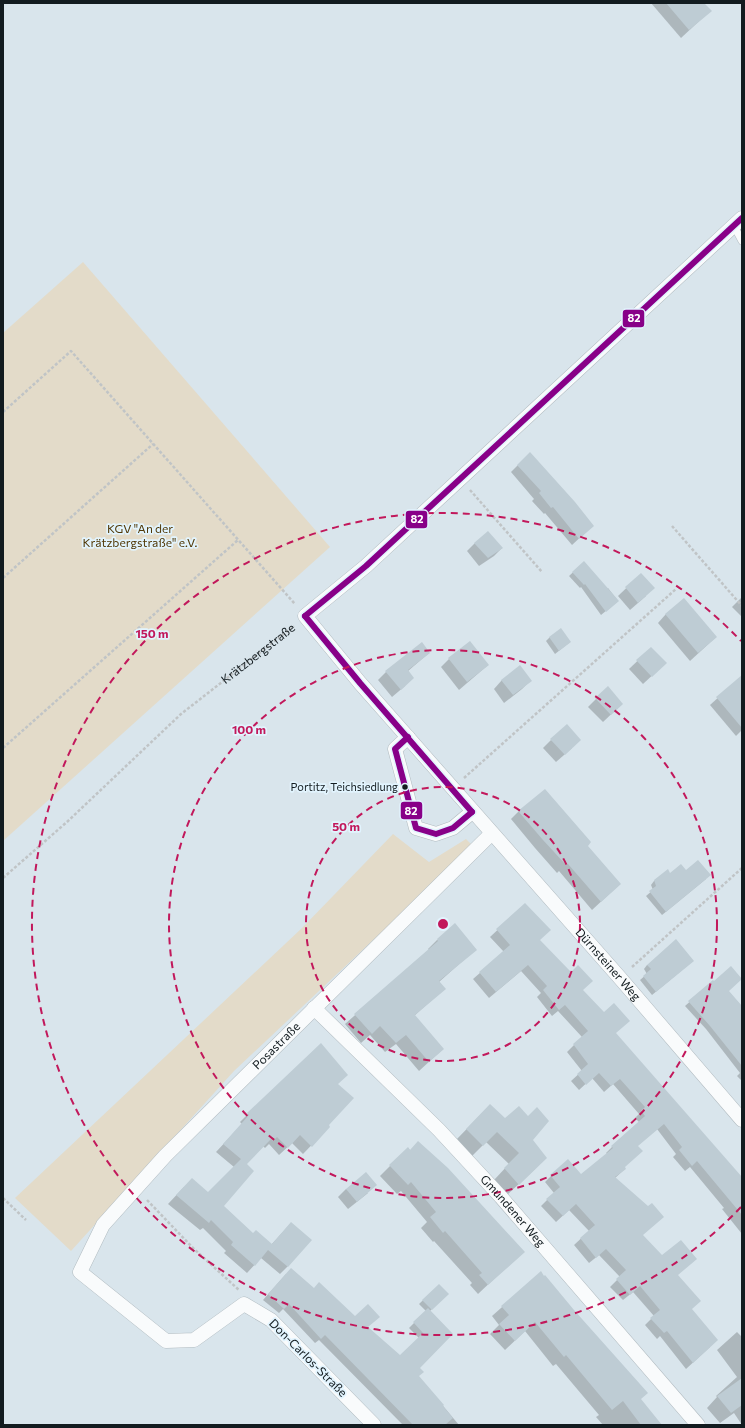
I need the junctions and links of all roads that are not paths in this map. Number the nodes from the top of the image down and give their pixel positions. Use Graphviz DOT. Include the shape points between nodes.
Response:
graph roads {
  1 [pos="738,222"];
  2 [pos="742,240"];
  3 [pos="306,616"];
  4 [pos="408,737"];
  5 [pos="472,812"];
  6 [pos="491,834"];
  7 [pos="314,1008"];
  8 [pos="742,1120"];
  9 [pos="80,1272"];
  10 [pos="374,1425"];
  11 [pos="698,1425"];
  1 -- 2 [label="lane"];
  1 -- 3 [label="street, Krätzbergstraße" via="366,566"];
  3 -- 4 [label="street, Dürnsteiner Weg"];
  4 -- 5 [label="street, Dürnsteiner Weg"];
  4 -- 5 [label="street" via="395,749 416,828 436,834 453,828"];
  5 -- 6 [label="street, Dürnsteiner Weg"];
  6 -- 7 [label="street, Posastraße"];
  6 -- 8 [label="street, Dürnsteiner Weg"];
  7 -- 9 [label="street, Posastraße" via="165,1156 103,1225"];
  7 -- 11 [label="street, Gmundener Weg" via="439,1130 501,1197"];
  9 -- 10 [label="street, Don-Carlos-Straße" via="166,1342 194,1340 244,1304 272,1320"];
}
